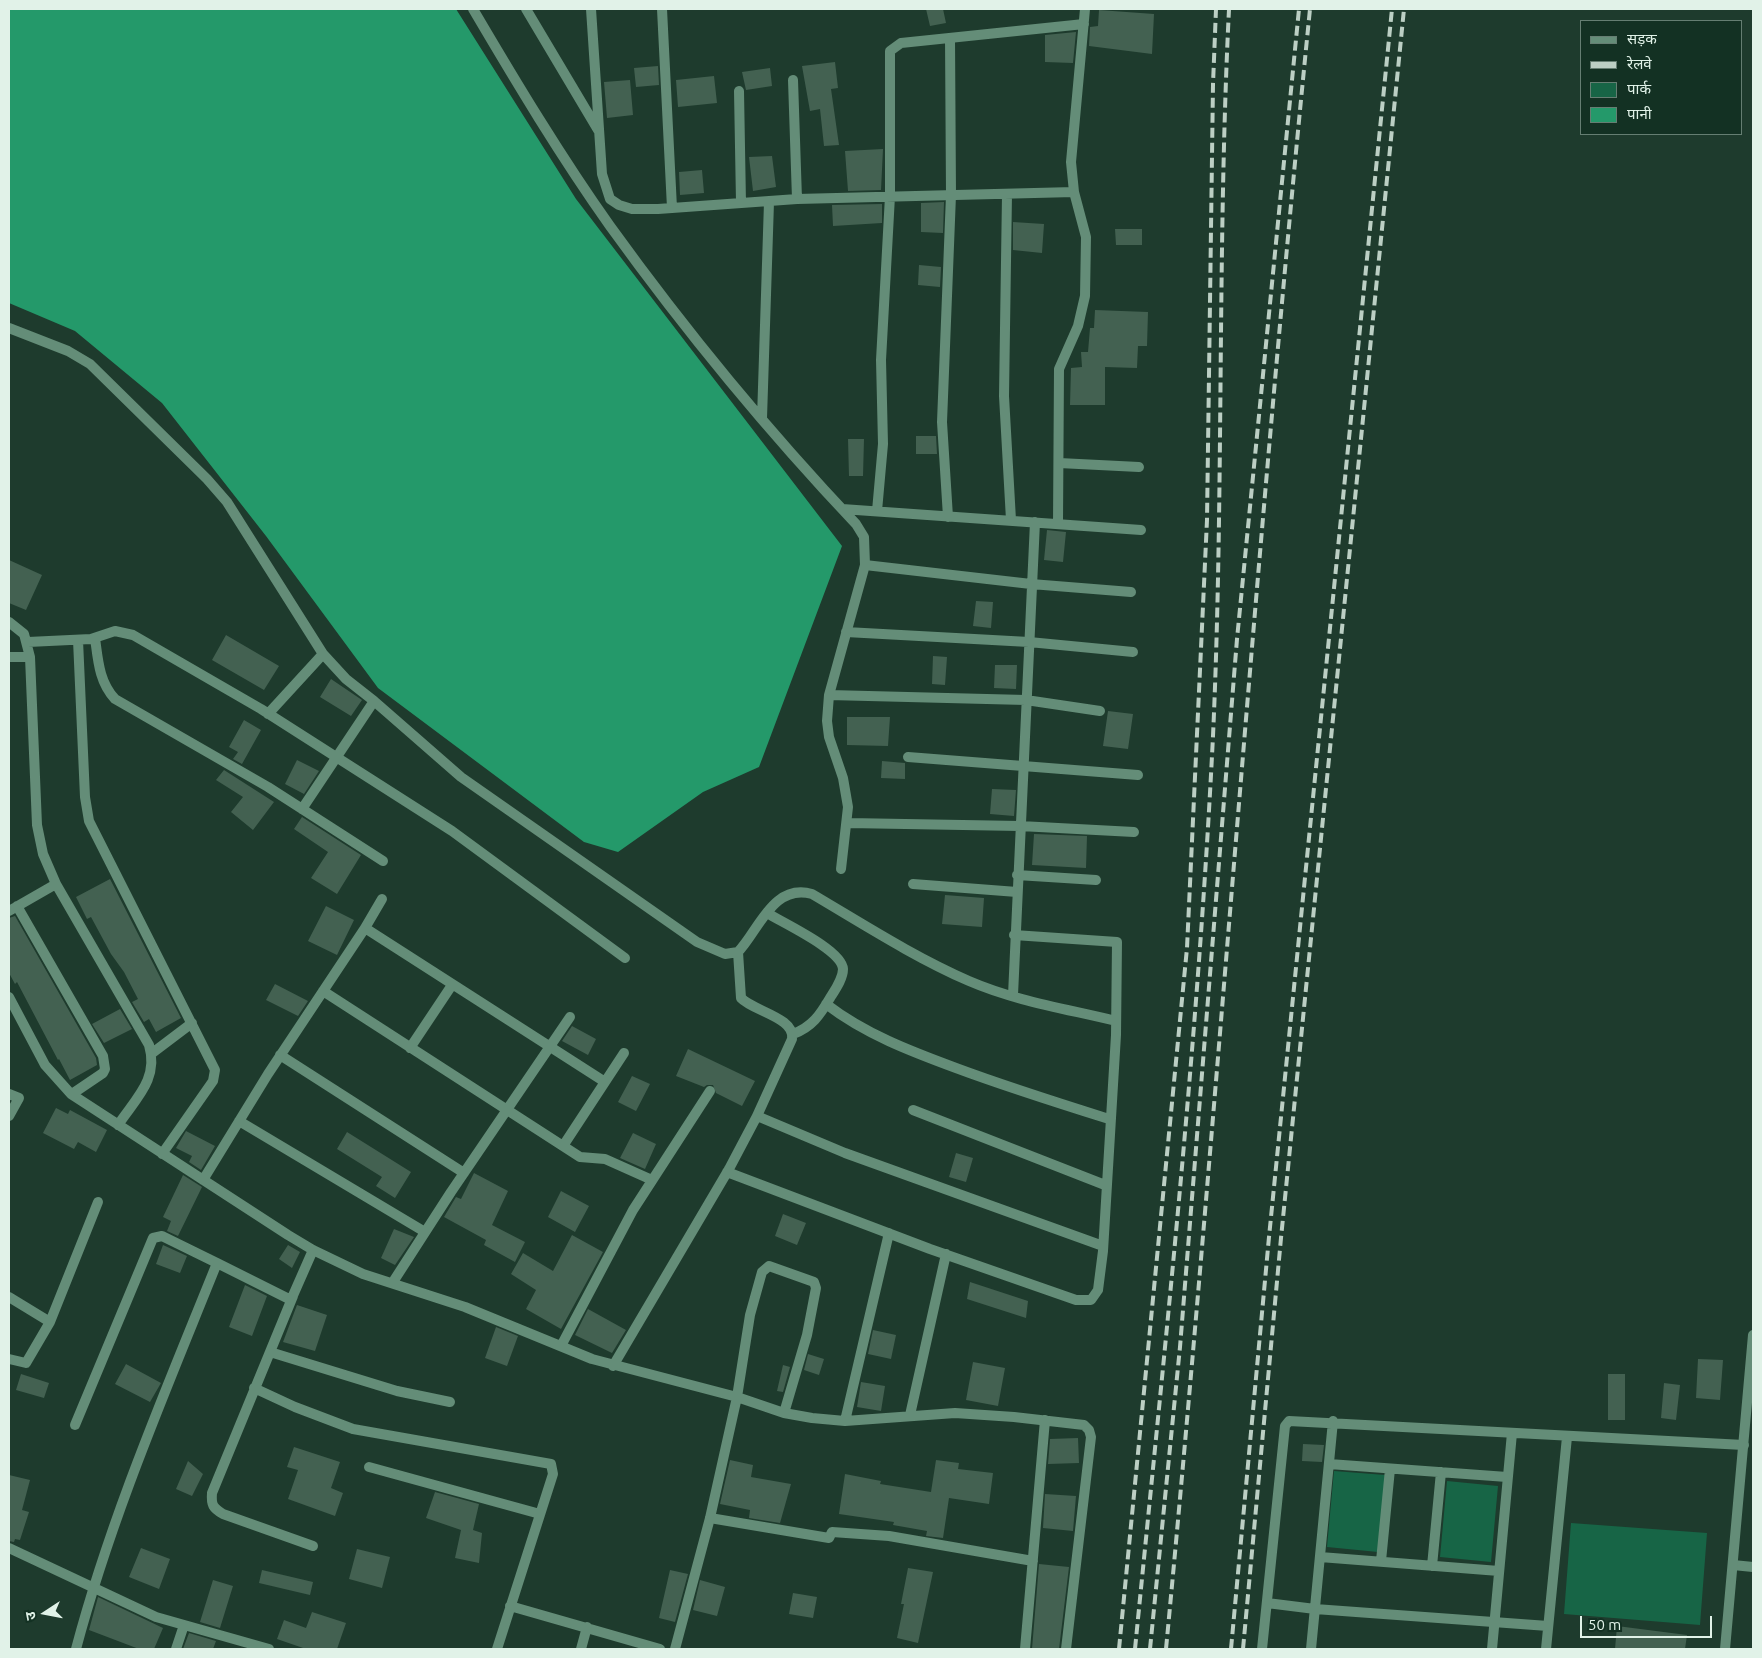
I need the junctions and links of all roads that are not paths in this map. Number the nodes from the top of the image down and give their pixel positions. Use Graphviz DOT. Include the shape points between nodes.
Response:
graph roads {
  1 [pos="473,9"];
  2 [pos="526,9"];
  3 [pos="591,9"];
  4 [pos="662,9"];
  5 [pos="1086,9"];
  6 [pos="1084,24"];
  7 [pos="950,38"];
  8 [pos="793,80"];
  9 [pos="739,91"];
  10 [pos="600,133"];
  11 [pos="1074,192"];
  12 [pos="1007,194"];
  13 [pos="951,195"];
  14 [pos="890,196"];
  15 [pos="798,199"];
  16 [pos="769,202"];
  17 [pos="741,203"];
  18 [pos="672,208"];
  19 [pos="9,328"];
  20 [pos="762,418"];
  21 [pos="1059,464"];
  22 [pos="1139,467"];
  23 [pos="842,508"];
  24 [pos="877,511"];
  25 [pos="948,517"];
  26 [pos="1010,520"];
  27 [pos="1035,522"];
  28 [pos="1058,524"];
  29 [pos="1141,530"];
  30 [pos="865,565"];
  31 [pos="1031,584"];
  32 [pos="1131,592"];
  33 [pos="9,622"];
  34 [pos="846,632"];
  35 [pos="95,638"];
  36 [pos="78,640"];
  37 [pos="28,642"];
  38 [pos="1029,642"];
  39 [pos="1133,652"];
  40 [pos="323,654"];
  41 [pos="9,657"];
  42 [pos="30,657"];
  43 [pos="829,695"];
  44 [pos="1026,700"];
  45 [pos="374,701"];
  46 [pos="1100,711"];
  47 [pos="268,714"];
  48 [pos="908,757"];
  49 [pos="337,758"];
  50 [pos="1023,764"];
  51 [pos="1138,775"];
  52 [pos="302,809"];
  53 [pos="848,823"];
  54 [pos="1020,826"];
  55 [pos="1134,832"];
  56 [pos="383,862"];
  57 [pos="841,870"];
  58 [pos="1017,875"];
  59 [pos="1096,880"];
  60 [pos="56,884"];
  61 [pos="913,884"];
  62 [pos="1016,892"];
  63 [pos="382,899"];
  64 [pos="13,908"];
  65 [pos="767,913"];
  66 [pos="365,928"];
  67 [pos="1014,935"];
  68 [pos="738,952"];
  69 [pos="625,958"];
  70 [pos="452,985"];
  71 [pos="323,991"];
  72 [pos="1013,995"];
  73 [pos="9,997"];
  74 [pos="826,1004"];
  75 [pos="570,1017"];
  76 [pos="1116,1021"];
  77 [pos="192,1023"];
  78 [pos="793,1034"];
  79 [pos="550,1047"];
  80 [pos="410,1048"];
  81 [pos="624,1053"];
  82 [pos="151,1054"];
  83 [pos="280,1055"];
  84 [pos="605,1082"];
  85 [pos="710,1091"];
  86 [pos="9,1094"];
  87 [pos="72,1094"];
  88 [pos="913,1110"];
  89 [pos="506,1111"];
  90 [pos="9,1116"];
  91 [pos="757,1116"];
  92 [pos="1109,1120"];
  93 [pos="239,1121"];
  94 [pos="118,1125"];
  95 [pos="563,1146"];
  96 [pos="162,1154"];
  97 [pos="727,1172"];
  98 [pos="464,1173"];
  99 [pos="202,1180"];
  100 [pos="652,1180"];
  101 [pos="1106,1185"];
  102 [pos="98,1202"];
  103 [pos="425,1232"];
  104 [pos="889,1233"];
  105 [pos="1103,1246"];
  106 [pos="313,1250"];
  107 [pos="946,1254"];
  108 [pos="217,1263"];
  109 [pos="393,1282"];
  110 [pos="293,1295"];
  111 [pos="9,1297"];
  112 [pos="50,1322"];
  113 [pos="1753,1335"];
  114 [pos="561,1346"];
  115 [pos="270,1352"];
  116 [pos="9,1359"];
  117 [pos="613,1366"];
  118 [pos="254,1388"];
  119 [pos="737,1397"];
  120 [pos="450,1402"];
  121 [pos="784,1413"];
  122 [pos="910,1415"];
  123 [pos="1045,1420"];
  124 [pos="845,1421"];
  125 [pos="1333,1421"];
  126 [pos="75,1425"];
  127 [pos="1512,1433"];
  128 [pos="1567,1436"];
  129 [pos="1744,1445"];
  130 [pos="1329,1464"];
  131 [pos="369,1467"];
  132 [pos="1390,1469"];
  133 [pos="1442,1472"];
  134 [pos="1507,1477"];
  135 [pos="540,1514"];
  136 [pos="710,1518"];
  137 [pos="313,1546"];
  138 [pos="9,1548"];
  139 [pos="1320,1556"];
  140 [pos="1033,1560"];
  141 [pos="1381,1562"];
  142 [pos="1733,1565"];
  143 [pos="1432,1566"];
  144 [pos="1753,1566"];
  145 [pos="1499,1571"];
  146 [pos="92,1587"];
  147 [pos="1267,1603"];
  148 [pos="510,1606"];
  149 [pos="1315,1608"];
  150 [pos="1494,1622"];
  151 [pos="184,1626"];
  152 [pos="1548,1626"];
  153 [pos="587,1627"];
  154 [pos="76,1649"];
  155 [pos="176,1649"];
  156 [pos="269,1649"];
  157 [pos="496,1649"];
  158 [pos="581,1649"];
  159 [pos="660,1649"];
  160 [pos="675,1649"];
  161 [pos="1025,1649"];
  162 [pos="1066,1649"];
  163 [pos="1262,1649"];
  164 [pos="1311,1649"];
  165 [pos="1492,1649"];
  166 [pos="1546,1649"];
  167 [pos="1725,1649"];
  1 -- 20 [label="street" via="611,227"];
  2 -- 10 [label="street"];
  3 -- 10 [label="street"];
  4 -- 18 [label="street"];
  5 -- 6 [label="street"];
  6 -- 7 [label="street"];
  6 -- 11 [label="street" via="1071,162"];
  7 -- 13 [label="street"];
  7 -- 14 [label="street" via="901,43 890,51"];
  8 -- 15 [label="street"];
  9 -- 17 [label="street"];
  10 -- 18 [label="street" via="602,174 610,199 632,209"];
  11 -- 12 [label="street"];
  11 -- 21 [label="street" via="1086,237 1085,296 1078,326 1059,369"];
  12 -- 13 [label="street"];
  12 -- 26 [label="street" via="1004,396"];
  13 -- 14 [label="street"];
  13 -- 25 [label="street" via="942,422"];
  14 -- 15 [label="street"];
  14 -- 24 [label="street"];
  15 -- 16 [label="street"];
  16 -- 17 [label="street"];
  16 -- 20 [label="street"];
  17 -- 18 [label="street"];
  19 -- 40 [label="street" via="68,351 90,364 207,479 228,502"];
  20 -- 23 [label="street"];
  21 -- 22 [label="street"];
  21 -- 28 [label="street"];
  23 -- 24 [label="street"];
  23 -- 30 [label="street" via="864,537"];
  24 -- 25 [label="street"];
  25 -- 26 [label="street"];
  26 -- 27 [label="street"];
  27 -- 28 [label="street"];
  27 -- 31 [label="street"];
  28 -- 29 [label="street"];
  30 -- 31 [label="street"];
  30 -- 34 [label="street"];
  31 -- 32 [label="street"];
  31 -- 38 [label="street"];
  33 -- 37 [label="street" via="18,627"];
  34 -- 38 [label="street"];
  34 -- 43 [label="street"];
  35 -- 36 [label="street"];
  35 -- 47 [label="street" via="116,631 127,632"];
  35 -- 52 [label="street" via="102,677 108,692 116,699"];
  36 -- 37 [label="street"];
  36 -- 77 [label="street" via="85,797 89,820"];
  37 -- 42 [label="street"];
  38 -- 39 [label="street"];
  38 -- 44 [label="street"];
  40 -- 45 [label="street" via="346,679"];
  40 -- 47 [label="street"];
  41 -- 42 [label="street"];
  42 -- 60 [label="street" via="38,825 43,854"];
  43 -- 44 [label="street"];
  43 -- 53 [label="street" via="828,729 843,778"];
  44 -- 46 [label="street"];
  44 -- 50 [label="street"];
  45 -- 49 [label="street"];
  45 -- 68 [label="street" via="461,777 677,929 713,951 725,954"];
  47 -- 49 [label="street"];
  48 -- 50 [label="street"];
  49 -- 52 [label="street"];
  49 -- 69 [label="street" via="452,831"];
  50 -- 51 [label="street"];
  50 -- 54 [label="street"];
  52 -- 56 [label="street"];
  53 -- 54 [label="street"];
  53 -- 57 [label="street"];
  54 -- 55 [label="street"];
  54 -- 58 [label="street"];
  58 -- 59 [label="street"];
  58 -- 62 [label="street"];
  60 -- 64 [label="street"];
  60 -- 82 [label="street"];
  61 -- 62 [label="street"];
  62 -- 67 [label="street"];
  63 -- 66 [label="street"];
  64 -- 87 [label="street" via="103,1056 106,1069 103,1073"];
  65 -- 68 [label="street"];
  65 -- 72 [label="street" via="781,897 791,893 812,894 928,962 970,981"];
  65 -- 74 [label="street" via="839,958 843,969 841,977"];
  66 -- 70 [label="street"];
  66 -- 71 [label="street"];
  67 -- 72 [label="street"];
  67 -- 76 [label="street" via="1117,942"];
  68 -- 78 [label="street" via="741,998 785,1023"];
  70 -- 79 [label="street"];
  70 -- 80 [label="street"];
  71 -- 80 [label="street"];
  71 -- 83 [label="street"];
  72 -- 76 [label="street"];
  73 -- 87 [label="street" via="44,1065"];
  74 -- 78 [label="street" via="813,1024"];
  74 -- 92 [label="street" via="864,1030 929,1058"];
  75 -- 79 [label="street"];
  76 -- 92 [label="street"];
  77 -- 82 [label="street"];
  77 -- 96 [label="street" via="212,1059 216,1076"];
  78 -- 91 [label="street"];
  79 -- 84 [label="street"];
  79 -- 89 [label="street"];
  80 -- 89 [label="street"];
  81 -- 84 [label="street"];
  82 -- 94 [label="street" via="151,1076"];
  83 -- 93 [label="street"];
  83 -- 98 [label="street"];
  84 -- 95 [label="street"];
  85 -- 100 [label="street"];
  86 -- 90 [label="street" via="19,1098"];
  87 -- 94 [label="street"];
  88 -- 101 [label="street"];
  89 -- 95 [label="street"];
  89 -- 98 [label="street"];
  91 -- 97 [label="street"];
  91 -- 105 [label="street" via="845,1153"];
  92 -- 101 [label="street"];
  93 -- 99 [label="street"];
  93 -- 103 [label="street"];
  94 -- 96 [label="street"];
  95 -- 100 [label="street" via="584,1159 606,1159"];
  96 -- 99 [label="street"];
  97 -- 104 [label="street"];
  97 -- 117 [label="street"];
  98 -- 103 [label="street"];
  99 -- 106 [label="street"];
  100 -- 114 [label="street"];
  101 -- 105 [label="street"];
  102 -- 112 [label="street"];
  103 -- 109 [label="street"];
  104 -- 107 [label="street"];
  104 -- 124 [label="street"];
  105 -- 107 [label="street" via="1098,1290 1095,1297 1086,1301"];
  106 -- 109 [label="street" via="363,1274"];
  106 -- 110 [label="street"];
  107 -- 122 [label="street"];
  108 -- 110 [label="street" via="290,1300"];
  108 -- 126 [label="street" via="162,1236 154,1238"];
  108 -- 146 [label="street" via="142,1449"];
  109 -- 114 [label="street"];
  110 -- 115 [label="street"];
  111 -- 112 [label="street"];
  112 -- 116 [label="street" via="26,1363"];
  113 -- 129 [label="street"];
  114 -- 117 [label="street"];
  115 -- 118 [label="street"];
  115 -- 120 [label="street" via="397,1391"];
  117 -- 119 [label="street"];
  118 -- 135 [label="street" via="353,1429 549,1463 553,1474"];
  118 -- 137 [label="street" via="212,1493 211,1503 223,1514"];
  119 -- 121 [label="street"];
  119 -- 121 [label="street" via="750,1315 762,1272 769,1266 786,1270 812,1280 816,1288 807,1335"];
  119 -- 136 [label="street"];
  121 -- 124 [label="street"];
  122 -- 123 [label="street" via="955,1414"];
  122 -- 124 [label="street"];
  123 -- 140 [label="street"];
  123 -- 162 [label="street" via="1081,1424 1091,1433"];
  125 -- 127 [label="street"];
  125 -- 130 [label="street"];
  125 -- 147 [label="street" via="1293,1420 1285,1424"];
  127 -- 128 [label="street"];
  127 -- 134 [label="street"];
  128 -- 129 [label="street"];
  128 -- 152 [label="street"];
  129 -- 142 [label="street"];
  130 -- 132 [label="street"];
  130 -- 139 [label="street"];
  131 -- 135 [label="street"];
  132 -- 133 [label="street"];
  132 -- 141 [label="street"];
  133 -- 134 [label="street"];
  133 -- 143 [label="street"];
  134 -- 145 [label="street"];
  135 -- 148 [label="street"];
  136 -- 140 [label="street" via="829,1538 832,1532 889,1536"];
  136 -- 160 [label="street"];
  138 -- 146 [label="street"];
  139 -- 141 [label="street"];
  139 -- 149 [label="street"];
  140 -- 161 [label="street"];
  141 -- 143 [label="street"];
  142 -- 144 [label="street"];
  142 -- 167 [label="street"];
  143 -- 145 [label="street"];
  145 -- 150 [label="street"];
  146 -- 151 [label="street" via="156,1617"];
  146 -- 154 [label="street"];
  147 -- 149 [label="street"];
  147 -- 163 [label="street"];
  148 -- 153 [label="street"];
  148 -- 157 [label="street"];
  149 -- 150 [label="street"];
  149 -- 164 [label="street"];
  150 -- 152 [label="street"];
  150 -- 165 [label="street"];
  151 -- 155 [label="street"];
  151 -- 156 [label="street"];
  152 -- 166 [label="street"];
  153 -- 158 [label="street"];
  153 -- 159 [label="street"];
}
